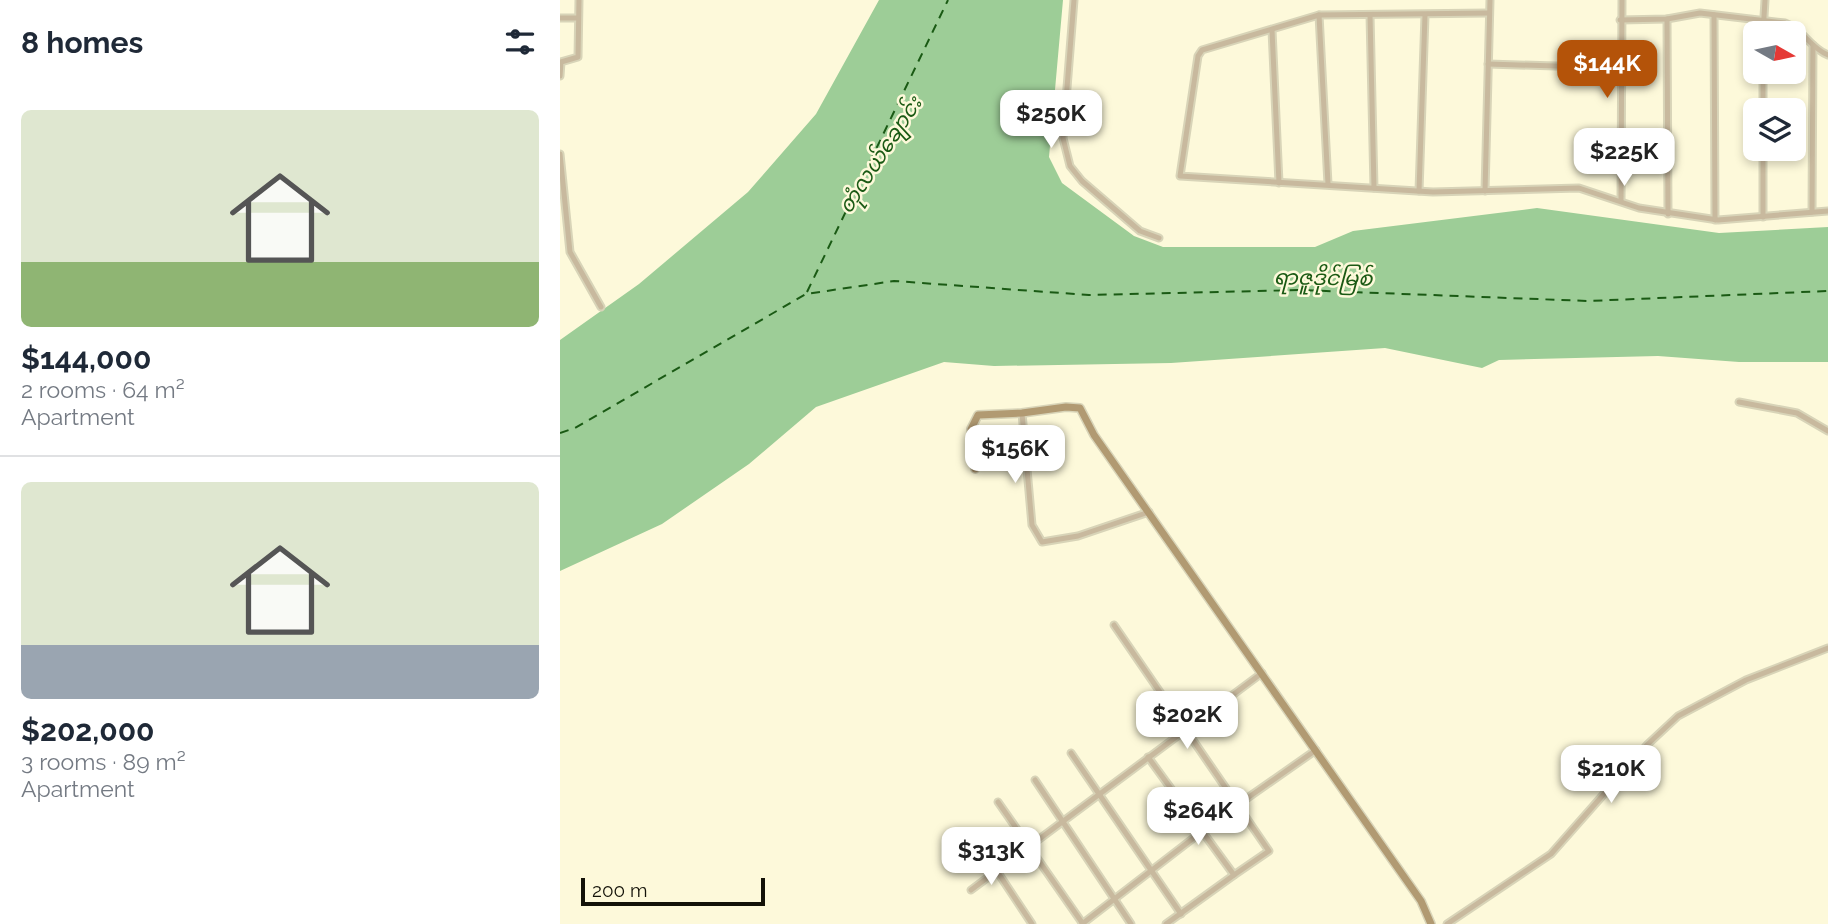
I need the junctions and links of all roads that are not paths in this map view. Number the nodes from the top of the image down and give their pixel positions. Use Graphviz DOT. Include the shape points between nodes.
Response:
graph roads {
  1 [pos="579,0"];
  2 [pos="1074,0"];
  3 [pos="1490,0"];
  4 [pos="1622,0"];
  5 [pos="1765,0"];
  6 [pos="1489,13"];
  7 [pos="1319,15"];
  8 [pos="1370,15"];
  9 [pos="1425,15"];
  10 [pos="1714,15"];
  11 [pos="560,18"];
  12 [pos="578,18"];
  13 [pos="1667,19"];
  14 [pos="1620,20"];
  15 [pos="1763,20"];
  16 [pos="1272,30"];
  17 [pos="1813,45"];
  18 [pos="1828,55"];
  19 [pos="1488,64"];
  20 [pos="1620,68"];
  21 [pos="560,76"];
  22 [pos="560,154"];
  23 [pos="1763,161"];
  24 [pos="1279,183"];
  25 [pos="1328,184"];
  26 [pos="1374,188"];
  27 [pos="1419,191"];
  28 [pos="1485,191"];
  29 [pos="1621,201"];
  30 [pos="1828,211"];
  31 [pos="1812,212"];
  32 [pos="1668,214"];
  33 [pos="1763,217"];
  34 [pos="1715,220"];
  35 [pos="1159,238"];
  36 [pos="601,307"];
  37 [pos="1739,402"];
  38 [pos="1022,414"];
  39 [pos="1828,431"];
  40 [pos="975,469"];
  41 [pos="1149,512"];
  42 [pos="1114,625"];
  43 [pos="1828,648"];
  44 [pos="1262,673"];
  45 [pos="1188,729"];
  46 [pos="1316,750"];
  47 [pos="1071,753"];
  48 [pos="1148,757"];
  49 [pos="1035,780"];
  50 [pos="1100,794"];
  51 [pos="998,802"];
  52 [pos="1238,805"];
  53 [pos="1062,822"];
  54 [pos="1203,831"];
  55 [pos="973,835"];
  56 [pos="1030,847"];
  57 [pos="1152,870"];
  58 [pos="996,872"];
  59 [pos="1234,875"];
  60 [pos="971,890"];
  61 [pos="1114,899"];
  62 [pos="1181,914"];
  63 [pos="1032,924"];
  64 [pos="1083,924"];
  65 [pos="1131,924"];
  66 [pos="1166,924"];
  67 [pos="1431,924"];
  68 [pos="1447,924"];
  1 -- 12 [label="street"];
  2 -- 35 [label="street" via="1063,138 1070,166 1140,231"];
  3 -- 6 [label="street"];
  4 -- 14 [label="street"];
  5 -- 15 [label="street"];
  6 -- 9 [label="street"];
  6 -- 19 [label="street"];
  7 -- 8 [label="street"];
  7 -- 16 [label="street"];
  7 -- 25 [label="street"];
  8 -- 9 [label="street"];
  8 -- 26 [label="street"];
  9 -- 27 [label="street"];
  10 -- 13 [label="street" via="1692,13"];
  10 -- 15 [label="street"];
  10 -- 34 [label="street"];
  11 -- 12 [label="street"];
  12 -- 21 [label="street" via="578,57 561,62"];
  13 -- 14 [label="street"];
  13 -- 32 [label="street"];
  14 -- 20 [label="street"];
  15 -- 17 [label="street" via="1797,27"];
  16 -- 24 [label="street"];
  16 -- 24 [label="street" via="1199,52 1179,172 1186,179"];
  17 -- 18 [label="street"];
  17 -- 31 [label="street"];
  19 -- 20 [label="street"];
  19 -- 28 [label="street"];
  20 -- 29 [label="street"];
  22 -- 36 [label="street" via="570,252"];
  23 -- 33 [label="street"];
  24 -- 25 [label="street"];
  25 -- 26 [label="street"];
  26 -- 27 [label="street"];
  27 -- 28 [label="street"];
  28 -- 29 [label="street" via="1579,188"];
  29 -- 32 [label="street"];
  30 -- 31 [label="street"];
  31 -- 33 [label="street"];
  32 -- 34 [label="street"];
  33 -- 34 [label="street"];
  37 -- 39 [label="street" via="1797,413"];
  38 -- 40 [label="street" via="978,415 971,429"];
  38 -- 41 [label="street" via="1080,408"];
  38 -- 41 [label="street" via="1032,525 1042,542 1123,524"];
  41 -- 44 [label="street"];
  42 -- 45 [label="street"];
  43 -- 68 [label="street" via="1766,672 1678,716 1551,854"];
  44 -- 45 [label="street"];
  44 -- 46 [label="street"];
  45 -- 48 [label="street"];
  45 -- 52 [label="street"];
  46 -- 52 [label="street"];
  46 -- 67 [label="street" via="1428,911"];
  47 -- 50 [label="street"];
  48 -- 50 [label="street"];
  48 -- 54 [label="street"];
  49 -- 53 [label="street"];
  50 -- 53 [label="street"];
  50 -- 57 [label="street"];
  51 -- 56 [label="street"];
  52 -- 54 [label="street"];
  52 -- 59 [label="street" via="1269,851"];
  53 -- 56 [label="street"];
  53 -- 61 [label="street"];
  54 -- 57 [label="street"];
  54 -- 59 [label="street"];
  55 -- 58 [label="street"];
  56 -- 58 [label="street"];
  56 -- 64 [label="street"];
  57 -- 61 [label="street"];
  57 -- 62 [label="street"];
  58 -- 60 [label="street"];
  58 -- 63 [label="street"];
  59 -- 62 [label="street"];
  61 -- 64 [label="street"];
  61 -- 65 [label="street"];
  62 -- 66 [label="street"];
}
